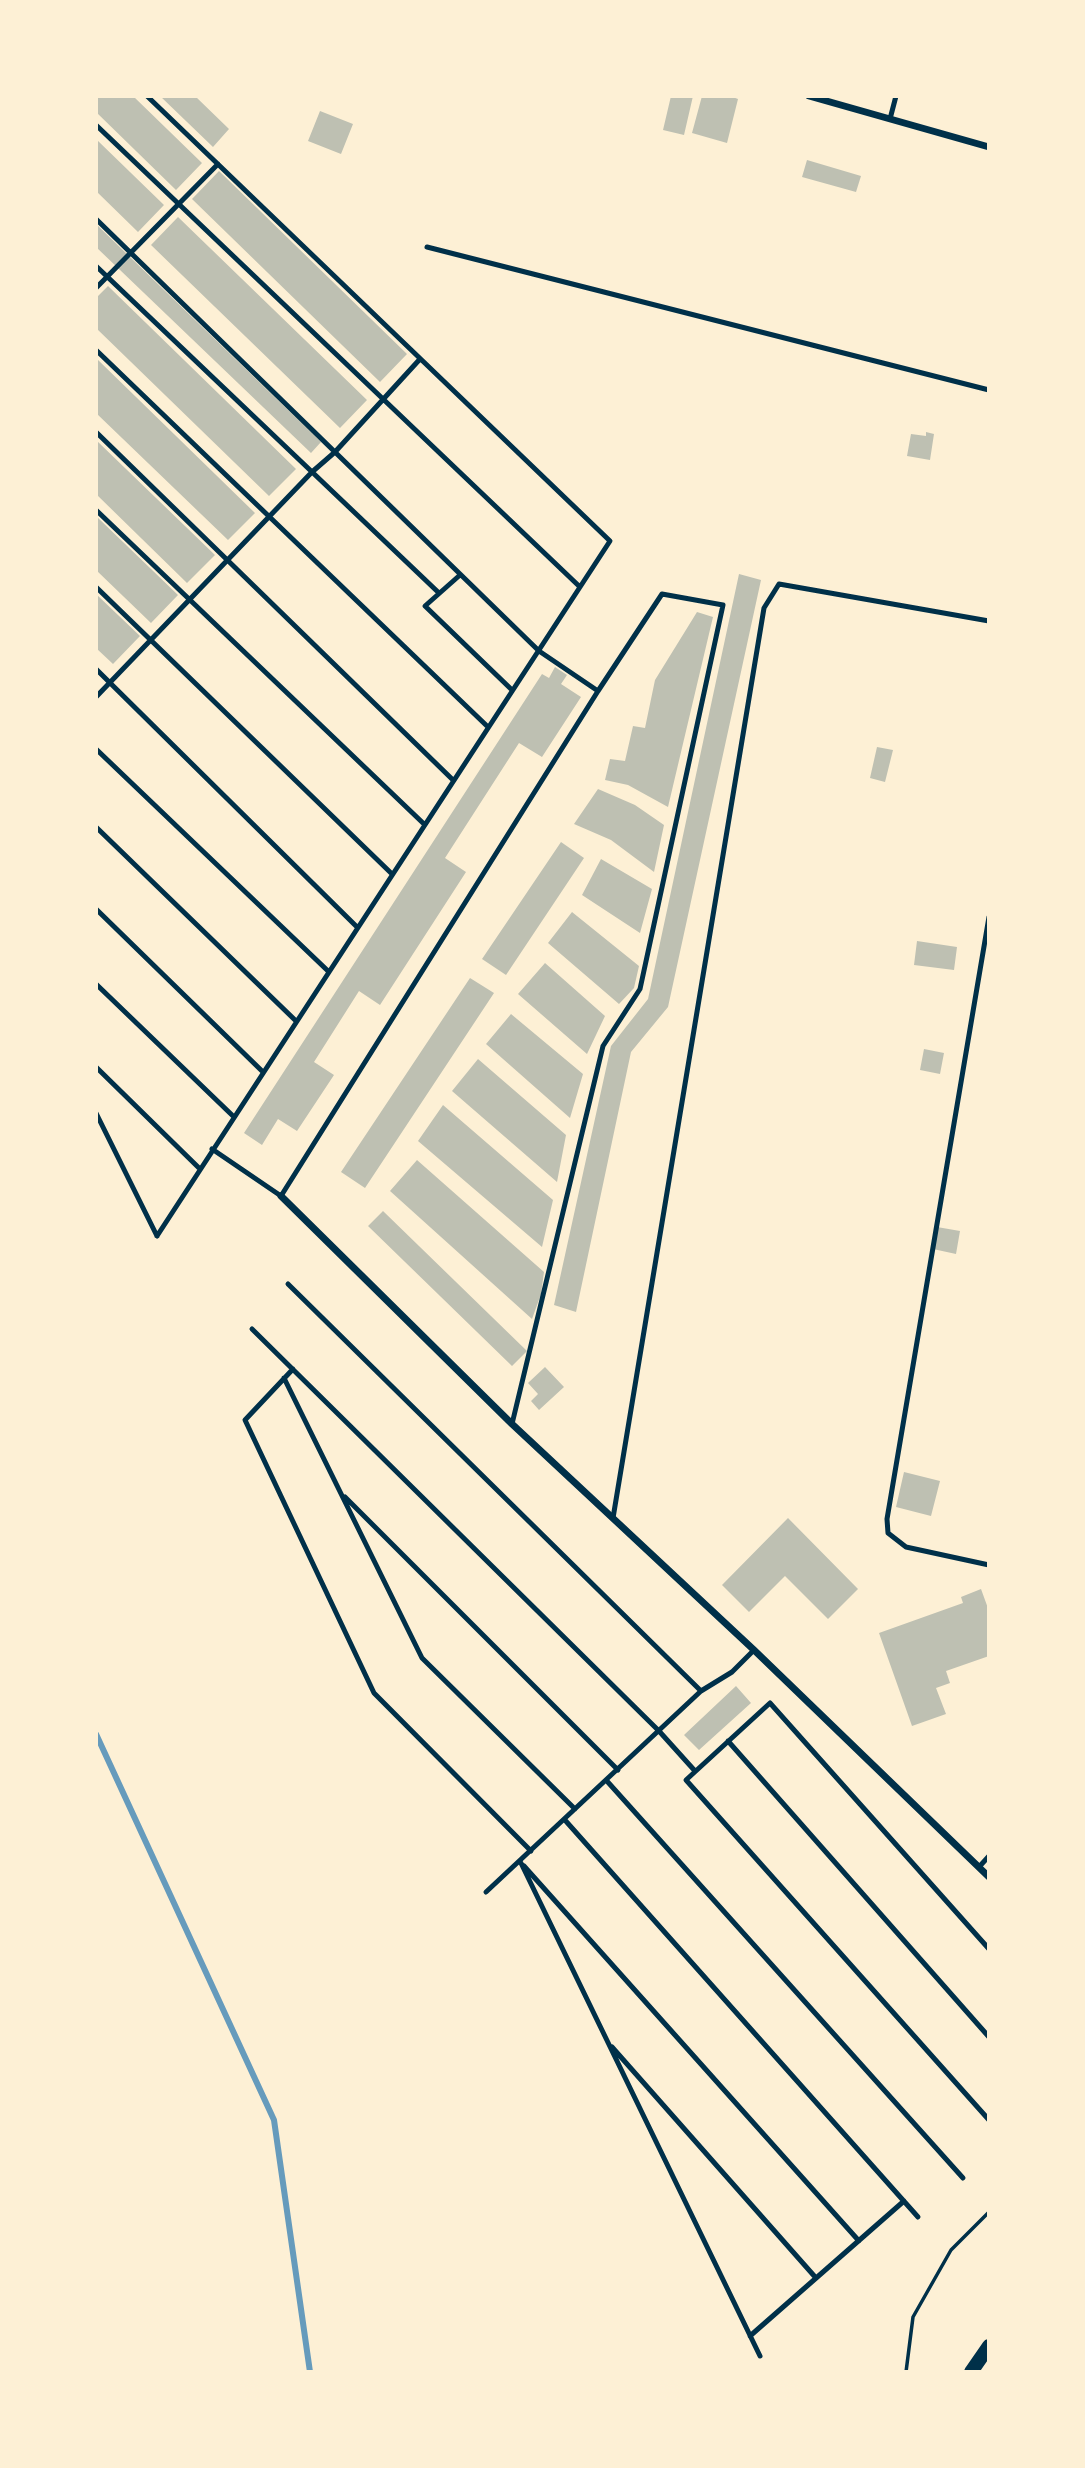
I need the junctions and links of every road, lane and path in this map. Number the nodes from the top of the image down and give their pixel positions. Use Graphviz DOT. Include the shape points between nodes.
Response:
graph roads {
  1 [pos="147,96"];
  2 [pos="809,96"];
  3 [pos="896,96"];
  4 [pos="890,119"];
  5 [pos="96,125"];
  6 [pos="989,147"];
  7 [pos="218,164"];
  8 [pos="179,204"];
  9 [pos="96,219"];
  10 [pos="427,247"];
  11 [pos="130,252"];
  12 [pos="96,266"];
  13 [pos="107,276"];
  14 [pos="96,288"];
  15 [pos="96,350"];
  16 [pos="420,359"];
  17 [pos="989,390"];
  18 [pos="382,398"];
  19 [pos="96,432"];
  20 [pos="335,452"];
  21 [pos="312,472"];
  22 [pos="96,510"];
  23 [pos="270,516"];
  24 [pos="228,560"];
  25 [pos="460,575"];
  26 [pos="96,587"];
  27 [pos="580,587"];
  28 [pos="439,593"];
  29 [pos="189,600"];
  30 [pos="989,621"];
  31 [pos="150,640"];
  32 [pos="539,651"];
  33 [pos="96,669"];
  34 [pos="110,682"];
  35 [pos="512,690"];
  36 [pos="598,691"];
  37 [pos="96,697"];
  38 [pos="488,727"];
  39 [pos="96,749"];
  40 [pos="453,780"];
  41 [pos="424,824"];
  42 [pos="96,827"];
  43 [pos="392,874"];
  44 [pos="96,909"];
  45 [pos="989,917"];
  46 [pos="358,927"];
  47 [pos="328,971"];
  48 [pos="96,984"];
  49 [pos="296,1021"];
  50 [pos="96,1067"];
  51 [pos="263,1072"];
  52 [pos="96,1113"];
  53 [pos="233,1116"];
  54 [pos="212,1149"];
  55 [pos="200,1169"];
  56 [pos="281,1196"];
  57 [pos="288,1284"];
  58 [pos="252,1329"];
  59 [pos="293,1369"];
  60 [pos="284,1378"];
  61 [pos="512,1424"];
  62 [pos="340,1492"];
  63 [pos="613,1518"];
  64 [pos="989,1565"];
  65 [pos="754,1650"];
  66 [pos="701,1691"];
  67 [pos="659,1731"];
  68 [pos="728,1741"];
  69 [pos="618,1770"];
  70 [pos="695,1771"];
  71 [pos="606,1780"];
  72 [pos="575,1809"];
  73 [pos="564,1819"];
  74 [pos="531,1851"];
  75 [pos="989,1856"];
  76 [pos="520,1861"];
  77 [pos="979,1867"];
  78 [pos="989,1877"];
  79 [pos="486,1892"];
  80 [pos="989,1949"];
  81 [pos="989,2037"];
  82 [pos="608,2041"];
  83 [pos="989,2119"];
  84 [pos="963,2178"];
  85 [pos="904,2201"];
  86 [pos="989,2211"];
  87 [pos="919,2217"];
  88 [pos="859,2241"];
  89 [pos="816,2278"];
  90 [pos="750,2336"];
  91 [pos="989,2346"];
  92 [pos="760,2356"];
  93 [pos="975,2370"];
  94 [pos="906,2372"];
  1 -- 7 [label="lane"];
  2 -- 4 [label="street"];
  3 -- 4 [label="lane"];
  4 -- 6 [label="street"];
  5 -- 8 [label="lane"];
  7 -- 8 [label="lane"];
  7 -- 16 [label="lane"];
  8 -- 11 [label="lane"];
  8 -- 18 [label="lane"];
  9 -- 11 [label="lane"];
  10 -- 17 [label="lane"];
  11 -- 13 [label="lane"];
  11 -- 20 [label="lane"];
  12 -- 13 [label="lane"];
  13 -- 14 [label="lane"];
  13 -- 21 [label="lane"];
  15 -- 23 [label="lane"];
  16 -- 18 [label="lane"];
  16 -- 27 [label="lane" via="610,541"];
  18 -- 20 [label="lane"];
  18 -- 27 [label="lane"];
  19 -- 24 [label="lane"];
  20 -- 21 [label="lane"];
  20 -- 25 [label="lane"];
  21 -- 23 [label="lane"];
  21 -- 28 [label="lane"];
  22 -- 29 [label="lane"];
  23 -- 24 [label="lane"];
  23 -- 38 [label="lane"];
  24 -- 29 [label="lane"];
  24 -- 40 [label="lane"];
  25 -- 28 [label="lane"];
  25 -- 32 [label="lane"];
  26 -- 31 [label="lane"];
  27 -- 32 [label="lane"];
  28 -- 35 [label="lane" via="425,606"];
  29 -- 31 [label="lane"];
  29 -- 41 [label="lane"];
  30 -- 63 [label="lane" via="779,584 764,608"];
  31 -- 34 [label="lane"];
  31 -- 43 [label="lane"];
  32 -- 35 [label="lane"];
  32 -- 36 [label="lane"];
  33 -- 34 [label="lane"];
  34 -- 37 [label="lane"];
  34 -- 46 [label="lane"];
  35 -- 38 [label="lane"];
  36 -- 56 [label="lane"];
  36 -- 61 [label="lane" via="662,594 723,605 640,989 603,1046"];
  38 -- 40 [label="lane"];
  39 -- 47 [label="lane"];
  40 -- 41 [label="lane"];
  41 -- 43 [label="lane"];
  42 -- 49 [label="lane"];
  43 -- 46 [label="lane"];
  44 -- 51 [label="lane"];
  45 -- 64 [label="lane" via="887,1519 888,1534 906,1547"];
  46 -- 47 [label="lane"];
  47 -- 49 [label="lane"];
  48 -- 53 [label="lane"];
  49 -- 51 [label="lane"];
  50 -- 55 [label="lane"];
  51 -- 53 [label="lane"];
  52 -- 55 [label="lane" via="157,1236"];
  53 -- 54 [label="lane"];
  54 -- 55 [label="lane"];
  54 -- 56 [label="lane"];
  56 -- 61 [label="street"];
  57 -- 66 [label="lane"];
  58 -- 59 [label="lane"];
  59 -- 60 [label="lane"];
  59 -- 67 [label="lane"];
  60 -- 62 [label="lane"];
  60 -- 74 [label="lane" via="245,1420 374,1693"];
  61 -- 63 [label="street"];
  62 -- 69 [label="lane"];
  62 -- 72 [label="lane" via="422,1658"];
  63 -- 65 [label="street"];
  65 -- 66 [label="lane" via="732,1672"];
  65 -- 77 [label="street"];
  66 -- 67 [label="lane"];
  67 -- 69 [label="lane"];
  67 -- 70 [label="lane"];
  68 -- 70 [label="lane"];
  68 -- 80 [label="lane" via="770,1703"];
  68 -- 81 [label="lane"];
  69 -- 71 [label="lane"];
  70 -- 83 [label="lane" via="686,1780"];
  71 -- 72 [label="lane"];
  71 -- 84 [label="lane"];
  72 -- 73 [label="lane"];
  73 -- 74 [label="lane"];
  73 -- 85 [label="lane"];
  74 -- 76 [label="lane"];
  75 -- 77 [label="lane"];
  76 -- 79 [label="lane"];
  76 -- 82 [label="lane"];
  76 -- 88 [label="lane"];
  77 -- 78 [label="street"];
  82 -- 89 [label="lane"];
  82 -- 90 [label="lane"];
  85 -- 87 [label="lane"];
  85 -- 88 [label="lane"];
  86 -- 94 [label="path" via="951,2250 913,2317"];
  88 -- 89 [label="lane"];
  89 -- 90 [label="lane"];
  90 -- 92 [label="lane"];
  91 -- 93 [label="main road"];
}
